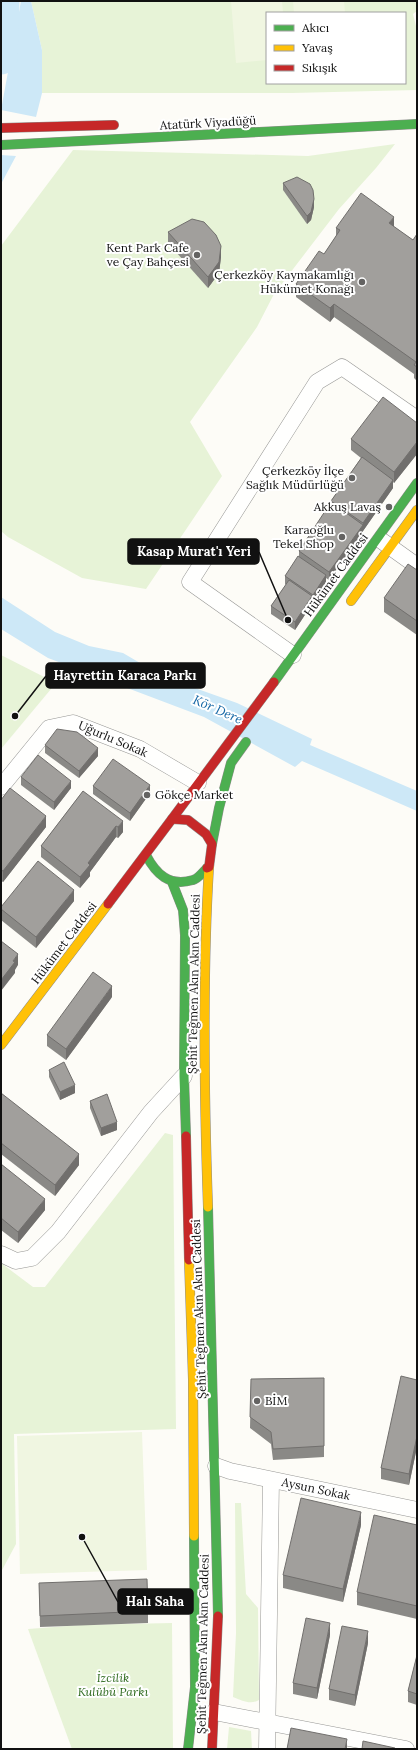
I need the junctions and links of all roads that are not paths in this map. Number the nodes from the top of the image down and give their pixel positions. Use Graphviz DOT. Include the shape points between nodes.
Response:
graph roads {
  1 [pos="417,117"];
  2 [pos="331,119"];
  3 [pos="127,124"];
  4 [pos="417,124"];
  5 [pos="1,128"];
  6 [pos="1,145"];
  7 [pos="417,419"];
  8 [pos="417,483"];
  9 [pos="417,510"];
  10 [pos="383,543"];
  11 [pos="417,566"];
  12 [pos="347,605"];
  13 [pos="293,655"];
  14 [pos="254,732"];
  15 [pos="198,783"];
  16 [pos="1,787"];
  17 [pos="172,819"];
  18 [pos="212,844"];
  19 [pos="146,854"];
  20 [pos="209,867"];
  21 [pos="152,878"];
  22 [pos="168,879"];
  23 [pos="136,880"];
  24 [pos="121,887"];
  25 [pos="1,1045"];
  26 [pos="184,1076"];
  27 [pos="1,1254"];
  28 [pos="216,1466"];
  29 [pos="271,1480"];
  30 [pos="417,1510"];
  31 [pos="214,1712"];
  32 [pos="267,1722"];
  33 [pos="188,1749"];
  34 [pos="212,1749"];
  35 [pos="267,1749"];
  36 [pos="406,1749"];
  1 -- 2 [label="main road"];
  3 -- 5 [label="main road"];
  4 -- 6 [label="main road, Atatürk Viyadüğü"];
  7 -- 13 [label="street" via="342,367 316,382 190,582"];
  8 -- 10 [label="main road, Hükümet Caddesi"];
  9 -- 10 [label="main road, Hükümet Caddesi"];
  10 -- 11 [label="street"];
  10 -- 12 [label="main road, Hükümet Caddesi"];
  10 -- 13 [label="main road, Hükümet Caddesi"];
  13 -- 15 [label="main road, Hükümet Caddesi"];
  14 -- 18 [label="main road" via="231,763"];
  15 -- 16 [label="street, Uğurlu Sokak" via="140,748 73,723 49,728"];
  15 -- 17 [label="main road"];
  17 -- 18 [label="main road" via="188,820 206,834"];
  17 -- 19 [label="main road"];
  18 -- 20 [label="main road"];
  19 -- 22 [label="main road" via="154,870"];
  19 -- 24 [label="main road, Hükümet Caddesi"];
  20 -- 22 [label="main road" via="194,880"];
  20 -- 28 [label="main road, Şehit Teğmen Akın Akın Caddesi" via="204,1078"];
  21 -- 22 [label="main road"];
  22 -- 26 [label="main road, Şehit Teğmen Akın Akın Caddesi" via="183,910"];
  23 -- 24 [label="main road"];
  24 -- 25 [label="main road, Hükümet Caddesi"];
  26 -- 27 [label="street" via="151,1112 58,1232 32,1258 16,1262"];
  26 -- 33 [label="main road, Şehit Teğmen Akın Akın Caddesi" via="193,1379 196,1687"];
  28 -- 29 [label="street, Aysun Sokak"];
  28 -- 31 [label="main road, Şehit Teğmen Akın Akın Caddesi" via="218,1604"];
  29 -- 30 [label="street, Aysun Sokak"];
  29 -- 32 [label="street"];
  31 -- 32 [label="street"];
  31 -- 34 [label="main road, Şehit Teğmen Akın Akın Caddesi"];
  32 -- 35 [label="street"];
  32 -- 36 [label="street"];
}
